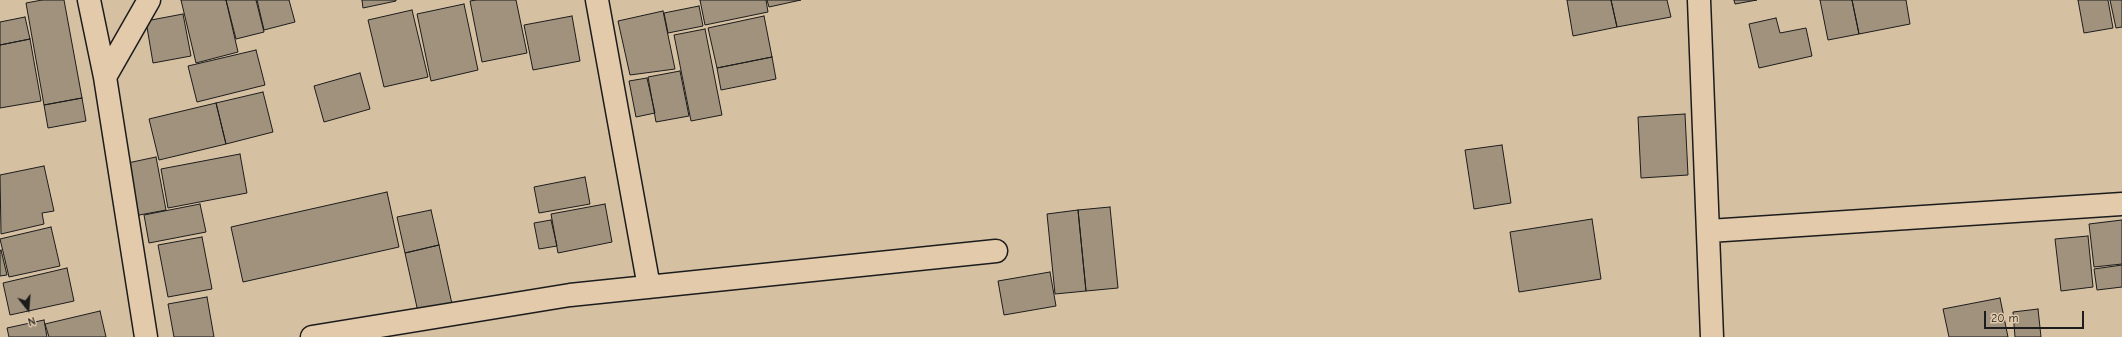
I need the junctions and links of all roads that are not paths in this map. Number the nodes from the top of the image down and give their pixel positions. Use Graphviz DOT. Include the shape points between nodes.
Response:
graph roads {
  1 [pos="89,0"];
  2 [pos="149,0"];
  3 [pos="597,0"];
  4 [pos="1699,0"];
  5 [pos="105,77"];
  6 [pos="2122,204"];
  7 [pos="1709,231"];
  8 [pos="996,251"];
  9 [pos="649,287"];
  10 [pos="146,337"];
  11 [pos="312,337"];
  12 [pos="1712,337"];
  1 -- 5 [label="street"];
  2 -- 5 [label="street"];
  3 -- 9 [label="street"];
  4 -- 7 [label="street"];
  5 -- 10 [label="street"];
  6 -- 7 [label="street"];
  7 -- 12 [label="street"];
  8 -- 9 [label="street"];
  9 -- 11 [label="street" via="570,295"];
}
